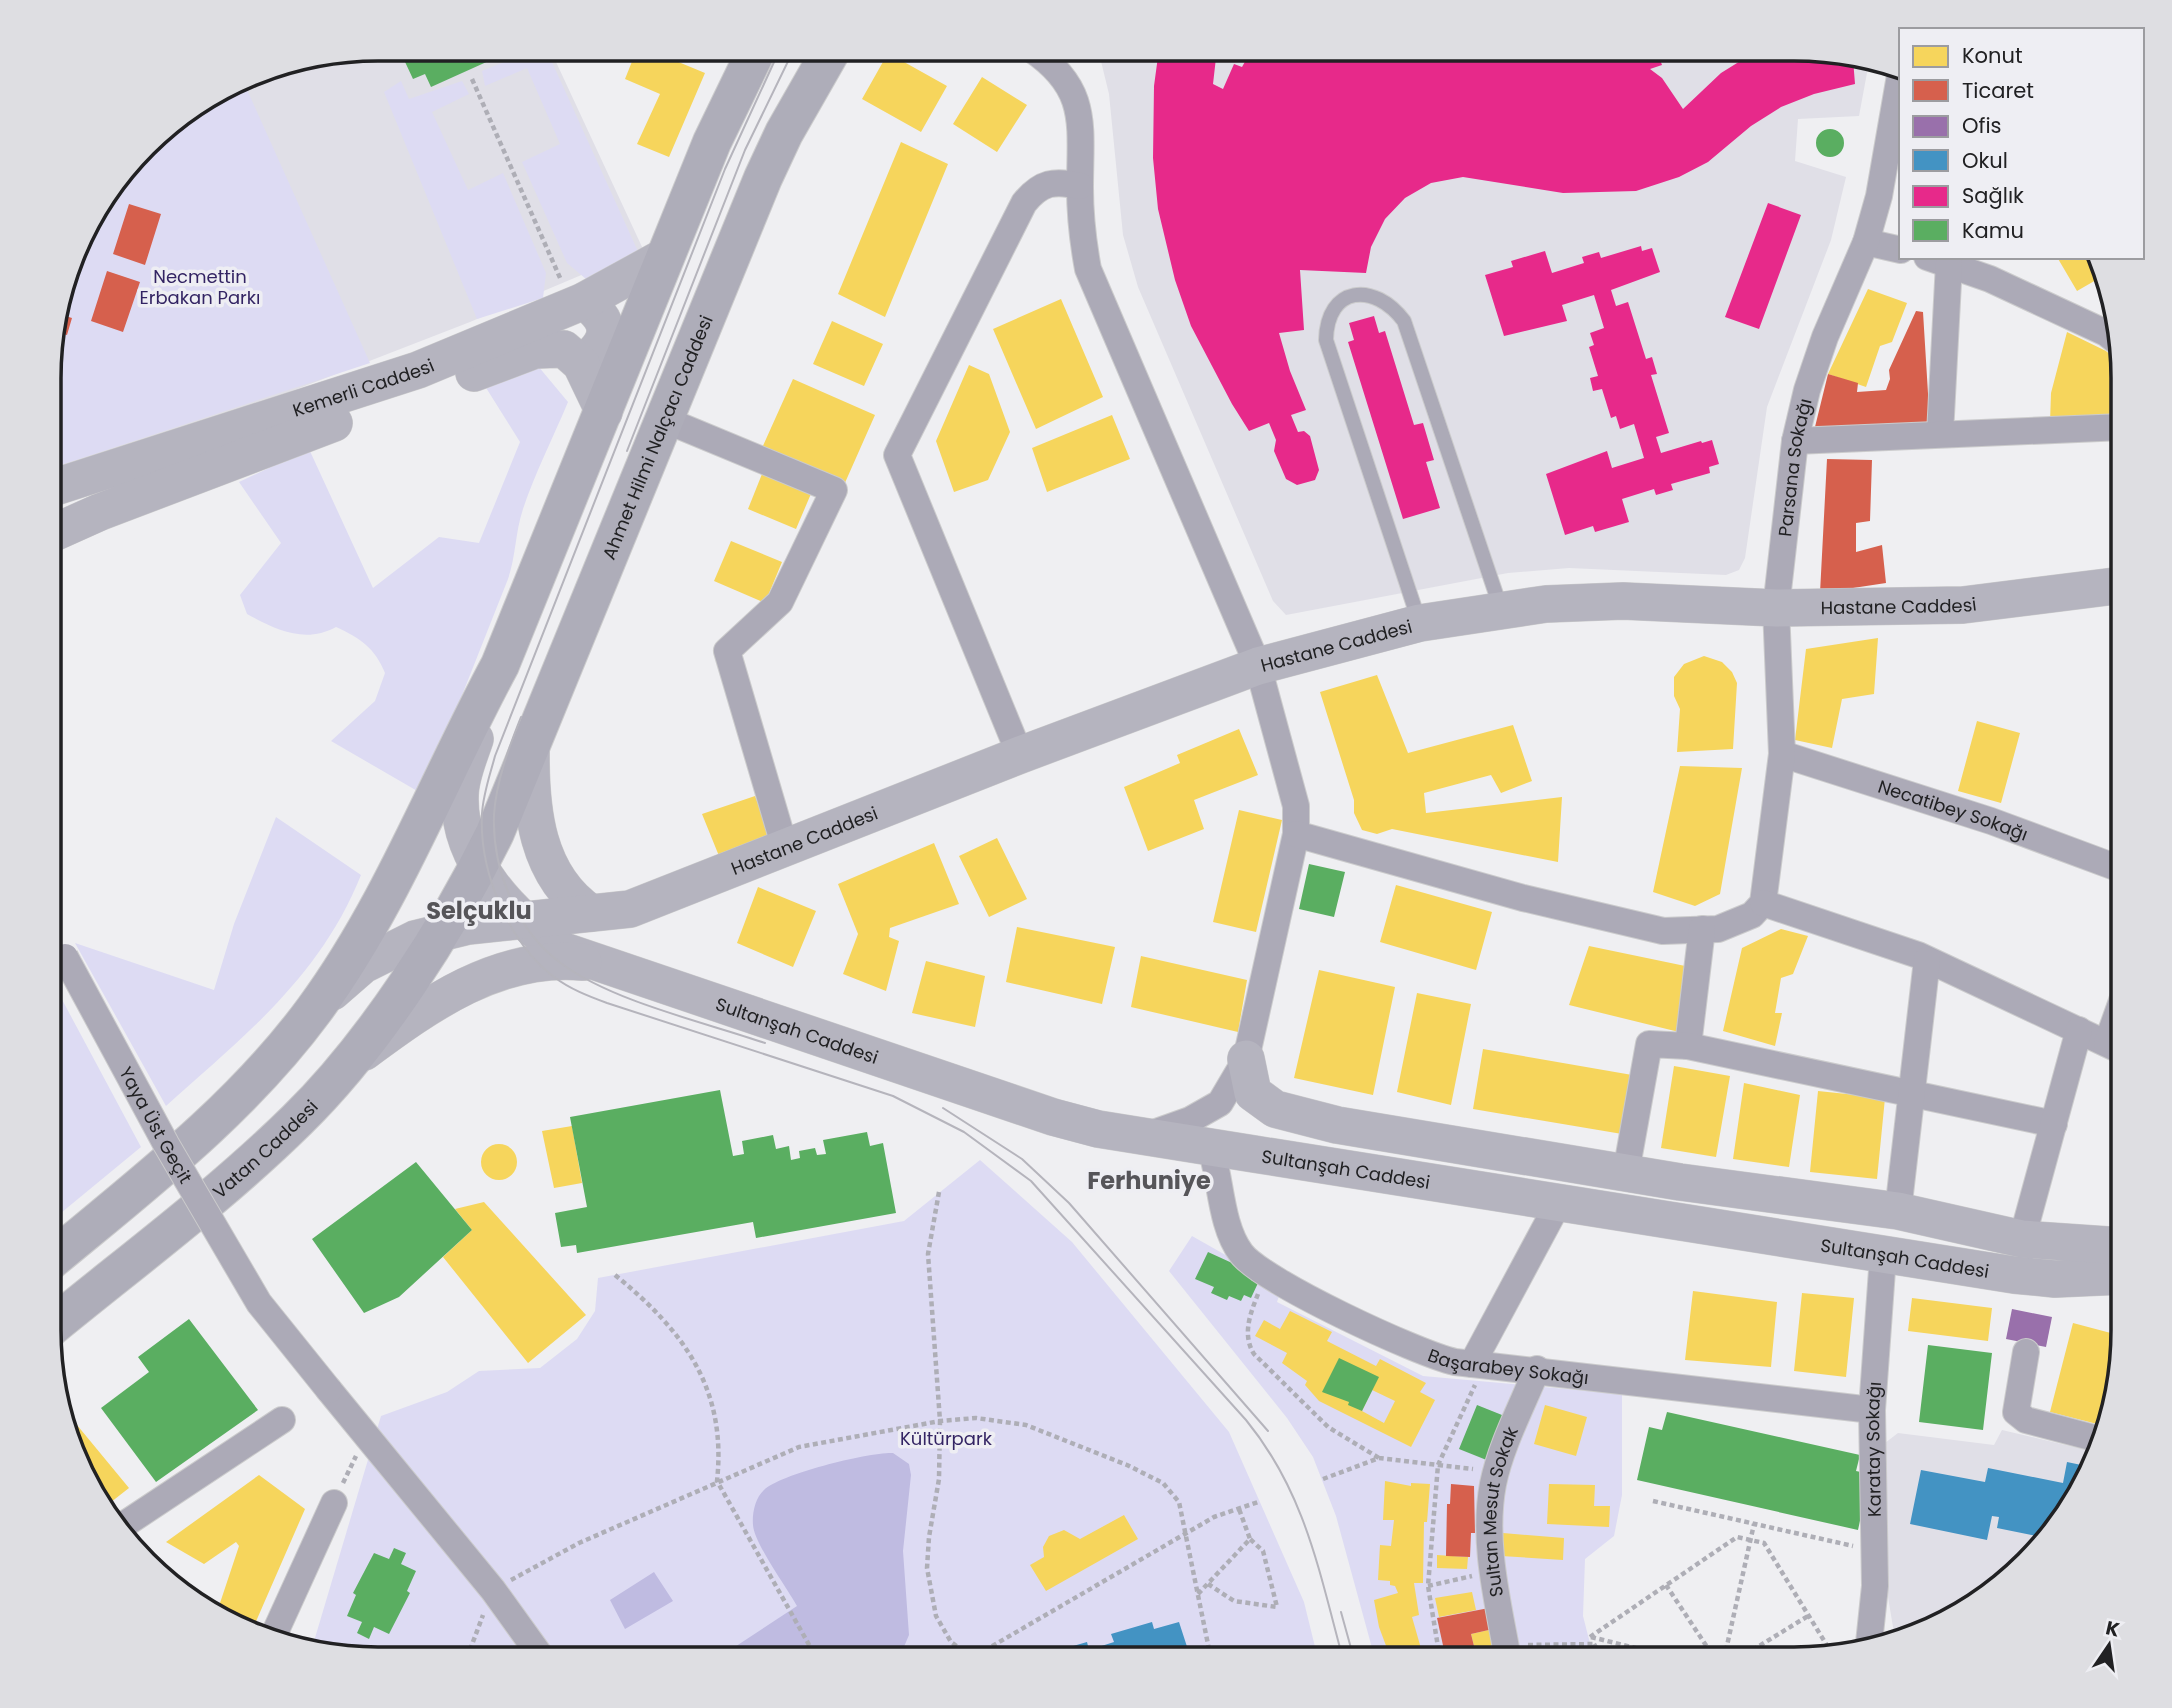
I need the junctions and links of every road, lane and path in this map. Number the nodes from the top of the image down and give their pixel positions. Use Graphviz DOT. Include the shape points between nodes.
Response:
graph roads {
  1 [pos="751,61"];
  2 [pos="825,61"];
  3 [pos="1045,61"];
  4 [pos="472,79"];
  5 [pos="1899,81"];
  6 [pos="1080,186"];
  7 [pos="1866,242"];
  8 [pos="1899,250"];
  9 [pos="664,257"];
  10 [pos="1938,260"];
  11 [pos="579,304"];
  12 [pos="2108,335"];
  13 [pos="581,364"];
  14 [pos="604,412"];
  15 [pos="663,419"];
  16 [pos="2111,427"];
  17 [pos="1940,434"];
  18 [pos="1795,441"];
  19 [pos="61,485"];
  20 [pos="61,530"];
  21 [pos="2111,586"];
  22 [pos="1776,608"];
  23 [pos="1501,609"];
  24 [pos="1420,623"];
  25 [pos="500,665"];
  26 [pos="1258,666"];
  27 [pos="531,747"];
  28 [pos="1782,754"];
  29 [pos="1020,755"];
  30 [pos="1296,834"];
  31 [pos="786,848"];
  32 [pos="487,849"];
  33 [pos="2111,866"];
  34 [pos="1764,892"];
  35 [pos="630,909"];
  36 [pos="591,913"];
  37 [pos="522,921"];
  38 [pos="1702,929"];
  39 [pos="440,931"];
  40 [pos="65,957"];
  41 [pos="1927,960"];
  42 [pos="591,962"];
  43 [pos="640,977"];
  44 [pos="315,1009"];
  45 [pos="2079,1030"];
  46 [pos="2111,1045"];
  47 [pos="1688,1046"];
  48 [pos="1246,1059"];
  49 [pos="347,1064"];
  50 [pos="1913,1093"];
  51 [pos="2054,1124"];
  52 [pos="1147,1136"];
  53 [pos="1208,1146"];
  54 [pos="1254,1154"];
  55 [pos="1626,1172"];
  56 [pos="1221,1186"];
  57 [pos="939,1192"];
  58 [pos="1559,1202"];
  59 [pos="1898,1211"];
  60 [pos="2022,1239"];
  61 [pos="2111,1245"];
  62 [pos="61,1252"];
  63 [pos="1883,1256"];
  64 [pos="615,1275"];
  65 [pos="1268,1275"];
  66 [pos="2111,1276"];
  67 [pos="61,1319"];
  68 [pos="2026,1352"];
  69 [pos="1478,1365"];
  70 [pos="1537,1369"];
  71 [pos="1872,1410"];
  72 [pos="282,1420"];
  73 [pos="940,1421"];
  74 [pos="366,1434"];
  75 [pos="2092,1437"];
  76 [pos="1379,1458"];
  77 [pos="1438,1465"];
  78 [pos="1496,1472"];
  79 [pos="1324,1479"];
  80 [pos="717,1481"];
  81 [pos="1258,1502"];
  82 [pos="1653,1502"];
  83 [pos="334,1503"];
  84 [pos="1239,1509"];
  85 [pos="127,1523"];
  86 [pos="1754,1524"];
  87 [pos="1187,1535"];
  88 [pos="1250,1539"];
  89 [pos="1751,1540"];
  90 [pos="1872,1546"];
  91 [pos="1494,1571"];
  92 [pos="1208,1584"];
  93 [pos="1665,1585"];
  94 [pos="1428,1586"];
  95 [pos="493,1590"];
  96 [pos="1198,1594"];
  97 [pos="1808,1616"];
  98 [pos="276,1630"];
  99 [pos="1590,1637"];
  100 [pos="1870,1638"];
  101 [pos="1594,1644"];
  102 [pos="1826,1645"];
  103 [pos="471,1647"];
  104 [pos="534,1647"];
  105 [pos="811,1647"];
  106 [pos="958,1647"];
  107 [pos="991,1647"];
  108 [pos="1209,1647"];
  109 [pos="1438,1647"];
  110 [pos="1506,1647"];
  111 [pos="1561,1647"];
  112 [pos="1596,1647"];
  113 [pos="1631,1647"];
  114 [pos="1707,1647"];
  115 [pos="1727,1647"];
  116 [pos="1758,1647"];
  1 -- 9 [label="main road"];
  2 -- 15 [label="main road, Ahmet Hilmi Nalçacı Caddesi" via="763,178"];
  3 -- 6 [label="street" via="1066,80 1078,103 1083,129"];
  4 -- 11 [label="path"];
  5 -- 7 [label="street, Parsana Sokağı"];
  6 -- 26 [label="street" via="1083,243 1095,287"];
  6 -- 29 [label="street" via="1058,181 1037,186 1024,203 898,455"];
  7 -- 8 [label="street"];
  7 -- 18 [label="street, Parsana Sokağı" via="1825,337"];
  9 -- 11 [label="street, Kemerli Caddesi"];
  9 -- 14 [label="main road"];
  10 -- 12 [label="street"];
  10 -- 17 [label="street"];
  11 -- 13 [label="street" via="599,311 606,330 600,350"];
  11 -- 19 [label="street, Kemerli Caddesi" via="418,370"];
  13 -- 14 [label="street"];
  13 -- 20 [label="street, Kemerli Caddesi" via="564,349 535,350 291,438"];
  14 -- 25 [label="main road"];
  15 -- 27 [label="main road, Ahmet Hilmi Nalçacı Caddesi"];
  15 -- 31 [label="street" via="834,490 780,602 727,651"];
  16 -- 17 [label="street"];
  17 -- 18 [label="street"];
  18 -- 22 [label="street, Parsana Sokağı"];
  21 -- 22 [label="street, Hastane Caddesi" via="1963,605"];
  22 -- 23 [label="street, Hastane Caddesi" via="1623,601"];
  22 -- 28 [label="street, Parsana Sokağı"];
  23 -- 24 [label="street, Hastane Caddesi"];
  23 -- 24 [label="lane" via="1404,321 1378,296 1361,293 1333,309 1326,323 1326,340"];
  24 -- 26 [label="street, Hastane Caddesi"];
  25 -- 32 [label="street" via="460,794 463,830"];
  25 -- 44 [label="main road" via="404,859"];
  26 -- 29 [label="street, Hastane Caddesi"];
  26 -- 30 [label="street" via="1296,806"];
  27 -- 32 [label="main road, Ahmet Hilmi Nalçacı Caddesi"];
  27 -- 36 [label="street" via="536,826 549,867 573,902"];
  28 -- 33 [label="street, Necatibey Sokağı" via="1991,821"];
  28 -- 34 [label="street, Parsana Sokağı"];
  29 -- 31 [label="street, Hastane Caddesi"];
  30 -- 38 [label="street" via="1663,932"];
  30 -- 48 [label="street"];
  31 -- 35 [label="street, Hastane Caddesi"];
  32 -- 37 [label="street"];
  32 -- 39 [label="main road, Ahmet Hilmi Nalçacı Caddesi"];
  34 -- 38 [label="street" via="1752,915 1717,929"];
  34 -- 41 [label="street"];
  35 -- 36 [label="street, Hastane Caddesi"];
  35 -- 43 [label="street" via="623,919 620,941"];
  36 -- 37 [label="street, Hastane Caddesi"];
  37 -- 39 [label="street, Hastane Caddesi"];
  37 -- 42 [label="street" via="564,951"];
  38 -- 47 [label="street"];
  39 -- 44 [label="street, Hastane Caddesi" via="363,965"];
  39 -- 49 [label="main road, Vatan Caddesi"];
  40 -- 74 [label="street, Yaya Üst Geçit, bridge" via="259,1303"];
  41 -- 45 [label="street"];
  41 -- 50 [label="street"];
  42 -- 43 [label="street, Sultanşah Caddesi"];
  42 -- 49 [label="street" via="556,960 500,970 415,1014"];
  43 -- 52 [label="street, Sultanşah Caddesi" via="1053,1117"];
  44 -- 62 [label="main road" via="194,1140"];
  45 -- 46 [label="street"];
  45 -- 51 [label="street"];
  47 -- 50 [label="street"];
  47 -- 55 [label="street" via="1649,1044"];
  48 -- 52 [label="street" via="1220,1103"];
  48 -- 55 [label="street" via="1253,1093 1275,1108 1337,1125"];
  49 -- 67 [label="main road, Vatan Caddesi" via="298,1119 247,1165"];
  50 -- 51 [label="street"];
  50 -- 59 [label="street"];
  51 -- 60 [label="street"];
  52 -- 53 [label="street, Sultanşah Caddesi"];
  53 -- 54 [label="street, Sultanşah Caddesi"];
  53 -- 56 [label="street, Başarabey Sokağı"];
  54 -- 56 [label="street" via="1236,1166"];
  54 -- 58 [label="street, Sultanşah Caddesi"];
  55 -- 59 [label="street"];
  56 -- 65 [label="street, Başarabey Sokağı" via="1235,1245 1252,1266"];
  57 -- 73 [label="path" via="928,1254"];
  58 -- 63 [label="street, Sultanşah Caddesi"];
  58 -- 69 [label="street"];
  59 -- 60 [label="street"];
  60 -- 61 [label="street"];
  63 -- 66 [label="street, Sultanşah Caddesi" via="2055,1279"];
  63 -- 71 [label="street, Karatay Sokağı"];
  64 -- 80 [label="path" via="663,1318 685,1345 703,1379 716,1413 721,1448"];
  65 -- 69 [label="street, Başarabey Sokağı" via="1429,1355"];
  65 -- 76 [label="path" via="1249,1322 1248,1345 1328,1427"];
  68 -- 75 [label="street" via="2016,1412 2026,1420"];
  69 -- 70 [label="street, Başarabey Sokağı"];
  69 -- 77 [label="path"];
  70 -- 71 [label="street, Başarabey Sokağı"];
  70 -- 78 [label="street, Sultan Mesut Sokak"];
  71 -- 90 [label="street, Karatay Sokağı"];
  72 -- 85 [label="street"];
  73 -- 80 [label="path" via="799,1447"];
  73 -- 87 [label="path" via="976,1418 1026,1425 1127,1465 1163,1483 1179,1503"];
  73 -- 106 [label="path" via="939,1479 929,1537 930,1594 936,1616"];
  74 -- 83 [label="path"];
  74 -- 95 [label="street, Yaya Üst Geçit"];
  76 -- 77 [label="path"];
  76 -- 79 [label="path"];
  77 -- 78 [label="path"];
  77 -- 94 [label="path"];
  78 -- 91 [label="street, Sultan Mesut Sokak" via="1490,1512"];
  80 -- 95 [label="path" via="579,1543"];
  80 -- 105 [label="path"];
  81 -- 84 [label="path"];
  82 -- 86 [label="path"];
  83 -- 98 [label="street"];
  84 -- 87 [label="path" via="1214,1517"];
  84 -- 88 [label="path"];
  86 -- 89 [label="path"];
  86 -- 90 [label="path"];
  87 -- 96 [label="path"];
  87 -- 107 [label="path"];
  88 -- 92 [label="path"];
  88 -- 92 [label="path" via="1263,1551 1277,1607 1234,1601"];
  89 -- 93 [label="path" via="1737,1537"];
  89 -- 97 [label="path" via="1763,1543"];
  89 -- 115 [label="path"];
  90 -- 100 [label="street, Karatay Sokağı" via="1875,1586"];
  91 -- 94 [label="path"];
  91 -- 110 [label="street, Sultan Mesut Sokak"];
  92 -- 96 [label="path"];
  93 -- 99 [label="path"];
  93 -- 114 [label="path"];
  94 -- 109 [label="path"];
  95 -- 103 [label="path"];
  95 -- 104 [label="street, Yaya Üst Geçit"];
  96 -- 108 [label="path"];
  97 -- 102 [label="path"];
  97 -- 116 [label="path"];
  99 -- 101 [label="path"];
  99 -- 113 [label="path"];
  101 -- 111 [label="path"];
  101 -- 112 [label="path"];
}
